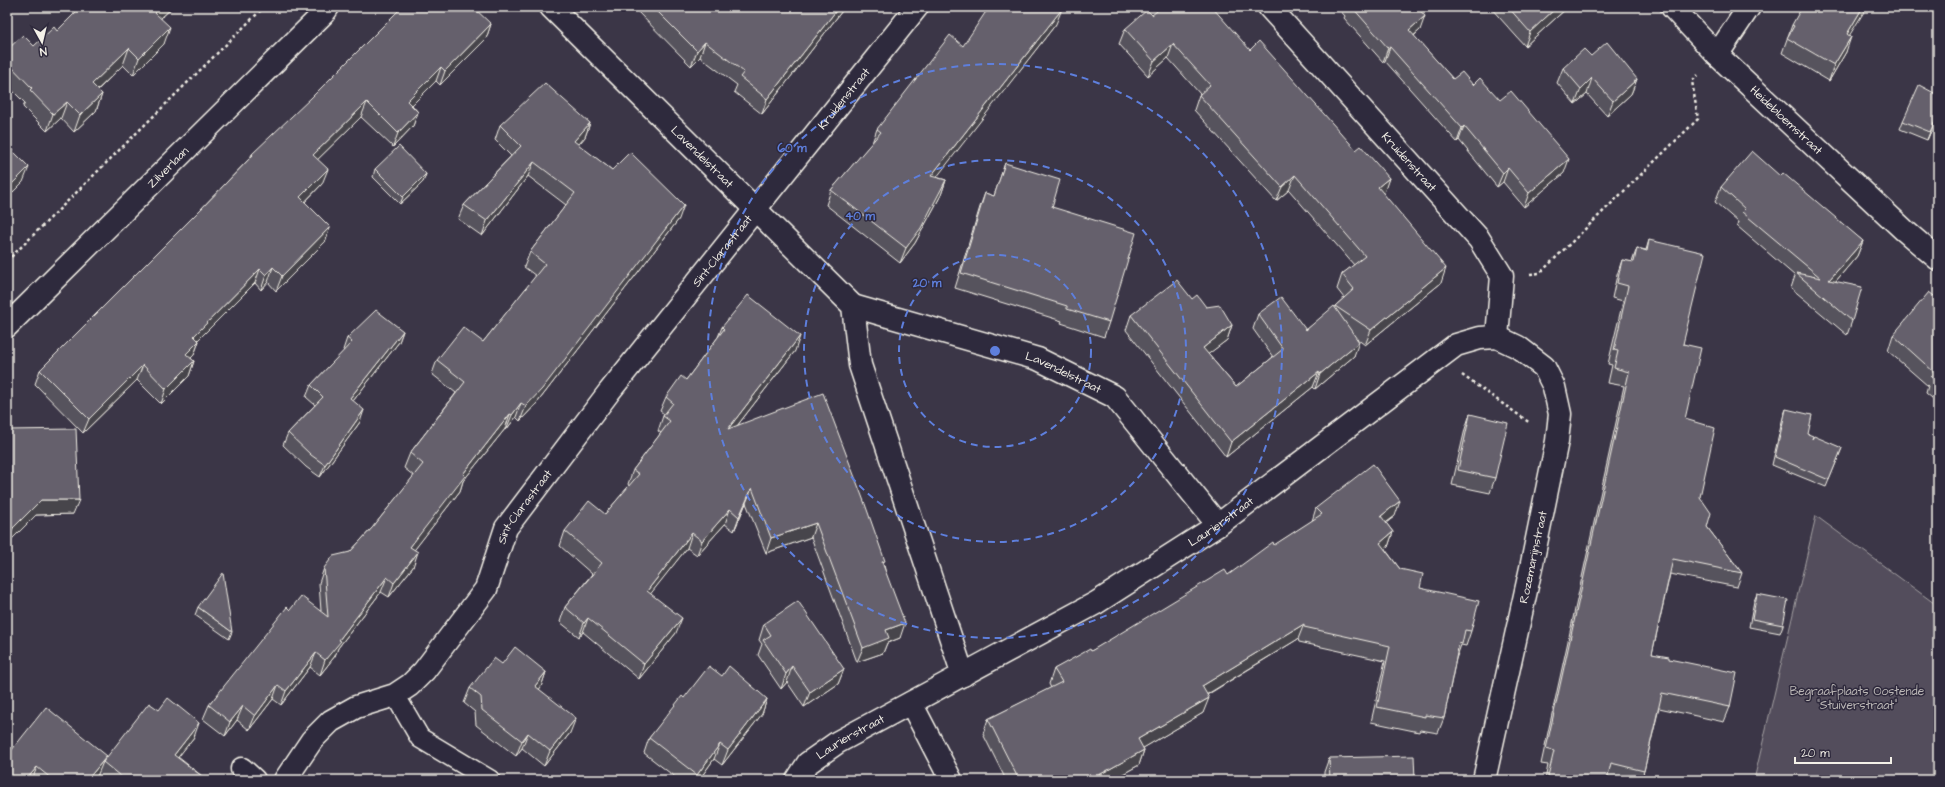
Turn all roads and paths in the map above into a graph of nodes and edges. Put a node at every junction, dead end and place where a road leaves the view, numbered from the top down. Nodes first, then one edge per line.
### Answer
1 (264, 7) edge
2 (328, 7) edge
3 (551, 7) edge
4 (917, 7) edge
5 (1269, 7) edge
6 (1672, 7) edge
7 (1749, 7) edge
8 (1717, 55) junction
9 (756, 210) junction
10 (1938, 259) edge
11 (7, 261) edge
12 (1502, 276) junction
13 (853, 306) junction
14 (7, 326) edge
15 (1497, 337) junction
16 (1438, 359) junction
17 (1557, 441) junction
18 (1218, 524) junction
19 (964, 675) junction
20 (395, 694) junction
21 (911, 703) junction
22 (285, 780) edge
23 (490, 780) edge
24 (796, 780) edge
25 (951, 780) edge
26 (1484, 780) edge

1 - 11 path
2 - 14 street, Zilverlaan
3 - 9 street, Lavendelstraat
4 - 9 street, Kruidenstraat
5 - 12 street, Kruidenstraat
6 - 8 street, Heidebloemstraat
7 - 8 street
8 - 10 street, Heidebloemstraat
8 - 12 path
9 - 13 street, Lavendelstraat
9 - 20 street, Sint-Clarastraat
12 - 15 street
13 - 18 street, Lavendelstraat
13 - 19 street
15 - 16 street, Laurierstraat
15 - 17 street, Rozemarijnstraat
16 - 17 path
16 - 18 street, Laurierstraat
17 - 26 street, Rozemarijnstraat
18 - 19 street, Laurierstraat
19 - 21 street, Laurierstraat
20 - 22 street, Sint-Clarastraat
20 - 23 lane
21 - 24 street, Laurierstraat
21 - 25 street

